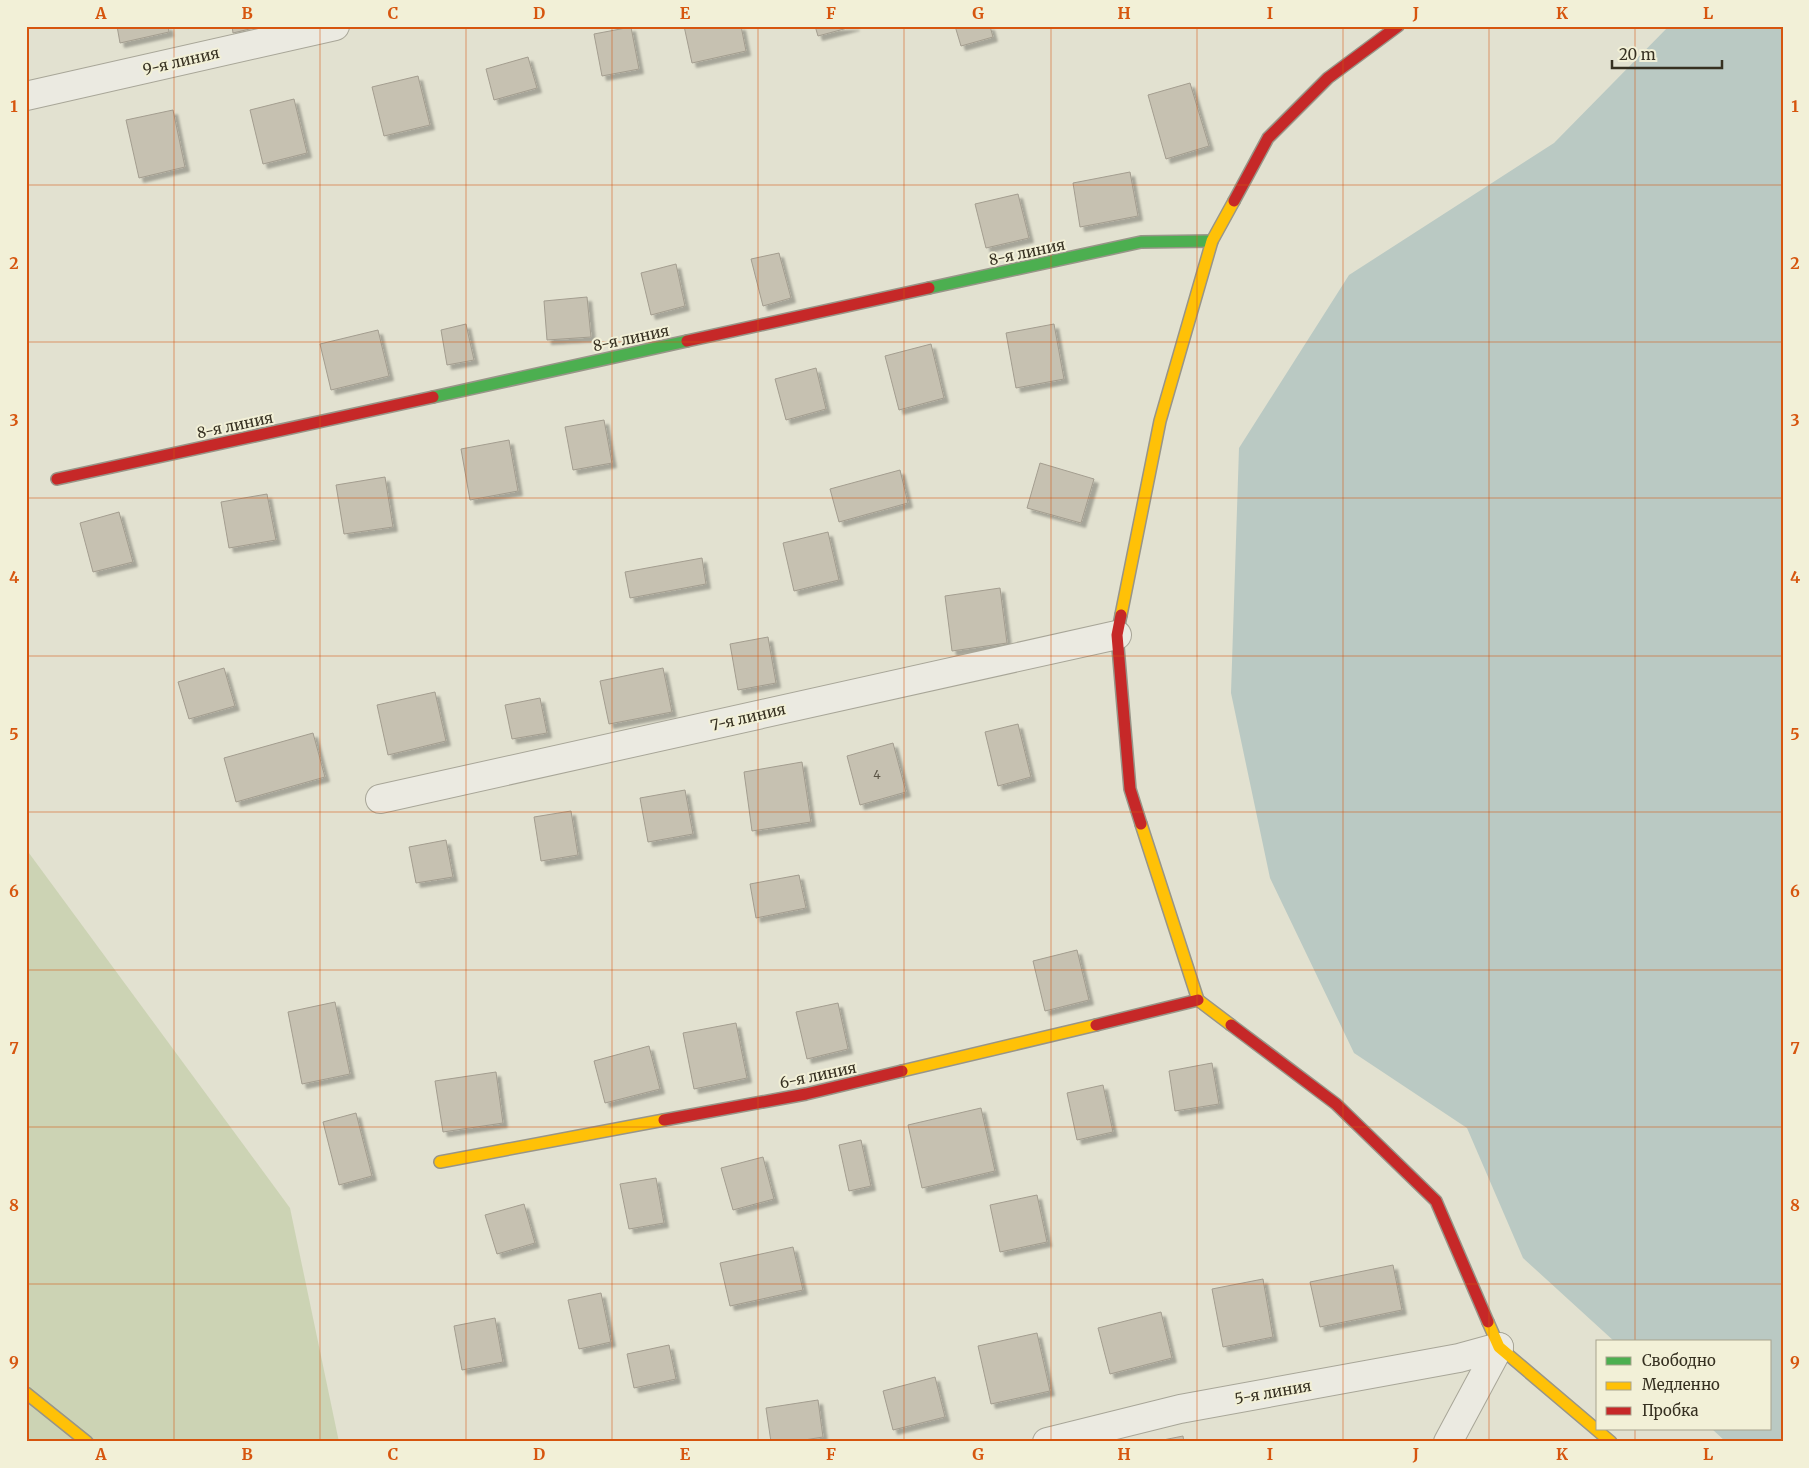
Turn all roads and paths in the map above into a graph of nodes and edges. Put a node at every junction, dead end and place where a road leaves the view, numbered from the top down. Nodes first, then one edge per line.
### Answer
1 (335, 26) edge
2 (1398, 26) edge
3 (26, 96) edge
4 (1212, 241) junction
5 (57, 479) dead end
6 (1117, 635) junction
7 (380, 800) dead end
8 (1198, 1000) junction
9 (440, 1162) dead end
10 (1499, 1347) junction
11 (26, 1393) edge
12 (1596, 1429) edge
13 (1597, 1430) edge
14 (87, 1442) edge
15 (1047, 1442) edge
16 (1448, 1442) edge
17 (1611, 1442) edge

1 - 3 street, 9-я линия
2 - 4 street
4 - 5 street, 8-я линия
4 - 6 street
6 - 7 street, 7-я линия
6 - 8 street
8 - 9 street, 6-я линия
8 - 10 street
10 - 12 street
10 - 15 street, 5-я линия
10 - 16 street
11 - 14 street
13 - 17 street

